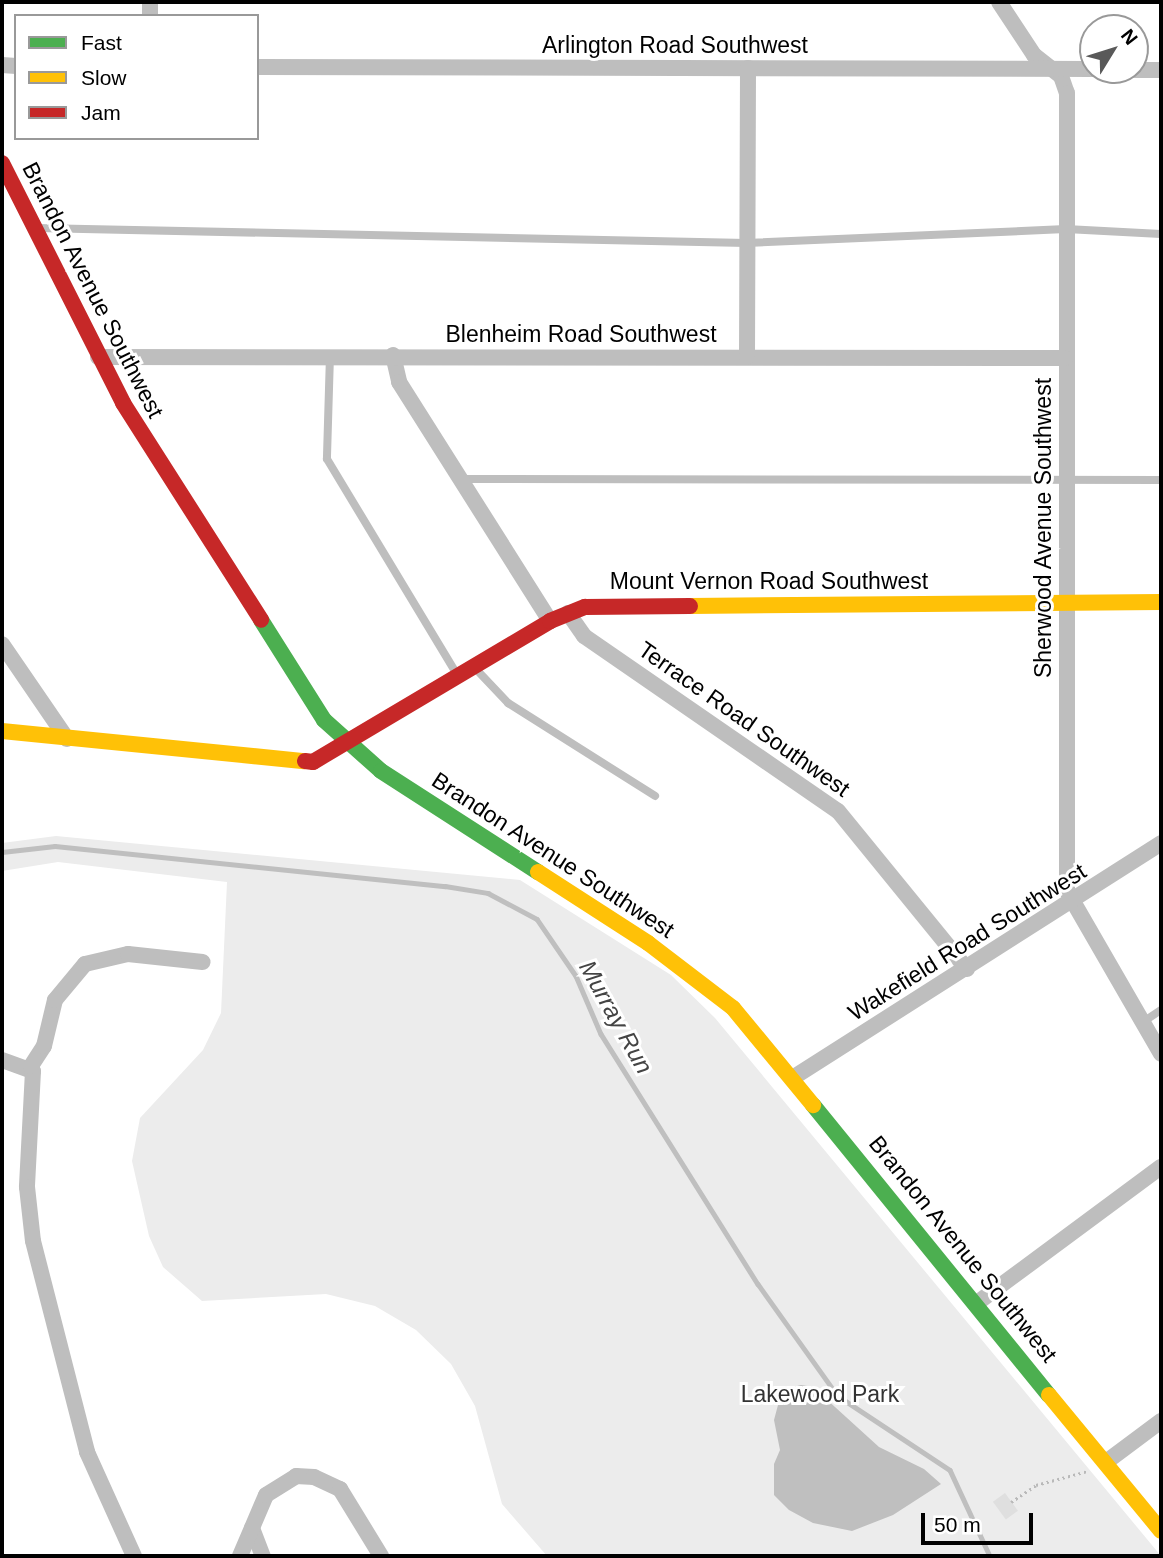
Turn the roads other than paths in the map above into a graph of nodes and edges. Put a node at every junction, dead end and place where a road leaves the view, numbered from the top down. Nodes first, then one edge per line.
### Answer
1 (999, 2) edge
2 (259, 67) edge
3 (748, 68) junction
4 (1054, 69) junction
5 (1079, 69) edge
6 (2, 163) edge
7 (8, 189) edge
8 (34, 228) junction
9 (1066, 229) junction
10 (1161, 234) edge
11 (747, 243) junction
12 (330, 355) junction
13 (393, 355) junction
14 (98, 357) junction
15 (747, 357) junction
16 (1065, 358) junction
17 (461, 479) junction
18 (1065, 479) junction
19 (1161, 480) edge
20 (1161, 602) edge
21 (1066, 603) junction
22 (568, 612) junction
23 (550, 621) junction
24 (2, 644) edge
25 (474, 667) junction
26 (459, 677) junction
27 (2, 731) edge
28 (67, 739) junction
29 (349, 745) junction
30 (655, 796) dead end
31 (1161, 843) edge
32 (1072, 903) junction
33 (204, 962) dead end
34 (967, 969) junction
35 (1161, 1010) edge
36 (1140, 1024) junction
37 (1161, 1054) edge
38 (2, 1060) edge
39 (31, 1066) junction
40 (794, 1077) junction
41 (1161, 1167) edge
42 (976, 1303) junction
43 (1161, 1420) edge
44 (1106, 1462) junction
45 (251, 1528) junction
46 (1161, 1531) edge
47 (134, 1556) edge
48 (240, 1556) edge
49 (262, 1556) edge
50 (381, 1556) edge

1 - 4 street, Sherwood Avenue Southwest
2 - 3 street, Arlington Road Southwest
3 - 4 street, Arlington Road Southwest
3 - 11 street
4 - 5 street, Arlington Road Southwest
4 - 9 street, Sherwood Avenue Southwest
6 - 7 main road, Brandon Avenue Southwest
7 - 8 main road, Brandon Avenue Southwest
8 - 11 lane
8 - 14 main road, Brandon Avenue Southwest
9 - 10 lane
9 - 11 lane
9 - 16 street, Sherwood Avenue Southwest
11 - 15 street
12 - 13 street, Blenheim Road Southwest
12 - 14 street, Blenheim Road Southwest
12 - 26 lane
13 - 15 street, Blenheim Road Southwest
13 - 17 street
14 - 29 main road, Brandon Avenue Southwest
15 - 16 street, Blenheim Road Southwest
16 - 18 street, Sherwood Avenue Southwest
17 - 18 lane
17 - 23 street
18 - 19 lane
18 - 21 street, Sherwood Avenue Southwest
20 - 21 main road, Mount Vernon Road Southwest
21 - 22 main road, Mount Vernon Road Southwest
21 - 32 street, Sherwood Avenue Southwest
22 - 23 main road, Mount Vernon Road Southwest
22 - 34 street, Terrace Road Southwest
23 - 25 main road, Mount Vernon Road Southwest
24 - 28 street
25 - 26 main road, Mount Vernon Road Southwest
25 - 30 lane
26 - 29 main road, Mount Vernon Road Southwest
27 - 28 main road, Mount Vernon Road Southwest
28 - 29 main road, Mount Vernon Road Southwest
29 - 40 main road, Brandon Avenue Southwest
31 - 32 street, Wakefield Road Southwest
32 - 34 street, Wakefield Road Southwest
32 - 36 street, Sherwood Avenue Southwest
33 - 39 street
34 - 40 street, Wakefield Road Southwest
35 - 36 lane
36 - 37 street, Sherwood Avenue Southwest
38 - 39 street
39 - 47 street
40 - 42 main road, Brandon Avenue Southwest
41 - 42 street
42 - 44 main road, Brandon Avenue Southwest
43 - 44 street
44 - 46 main road, Brandon Avenue Southwest
45 - 48 street
45 - 49 street
45 - 50 street

